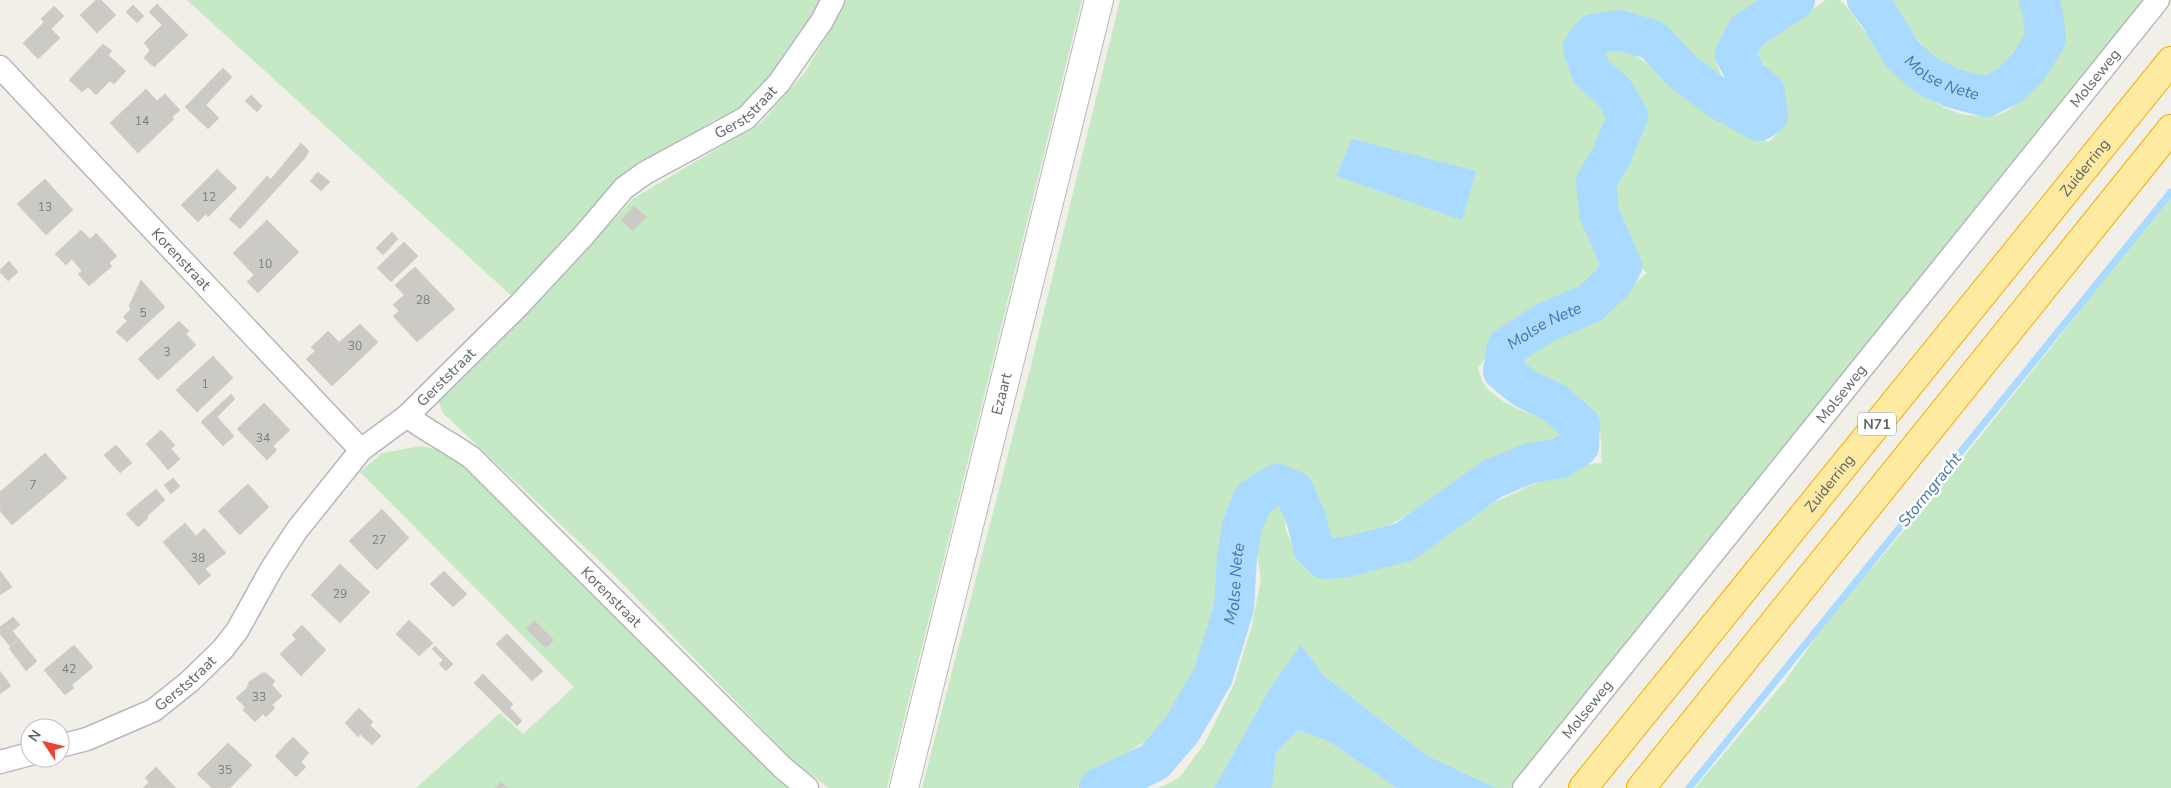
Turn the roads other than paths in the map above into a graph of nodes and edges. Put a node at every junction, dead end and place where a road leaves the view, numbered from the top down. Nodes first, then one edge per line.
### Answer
1 (832, 0) edge
2 (1099, 0) edge
3 (2158, 0) edge
4 (2171, 61) edge
5 (0, 67) edge
6 (2171, 129) edge
7 (407, 416) junction
8 (361, 450) junction
9 (70, 743) edge
10 (20, 757) edge
11 (0, 762) edge
12 (807, 788) edge
13 (904, 788) edge
14 (1524, 788) edge
15 (1583, 788) edge
16 (1641, 788) edge

1 - 7 street, Gerststraat
2 - 13 main road, Ezaart
3 - 14 street, Molseweg
4 - 15 highway, Zuiderring / N71
5 - 8 street, Korenstraat
6 - 16 highway, N71
7 - 8 street, Gerststraat
7 - 12 street, Korenstraat
8 - 9 street, Gerststraat
10 - 11 street

